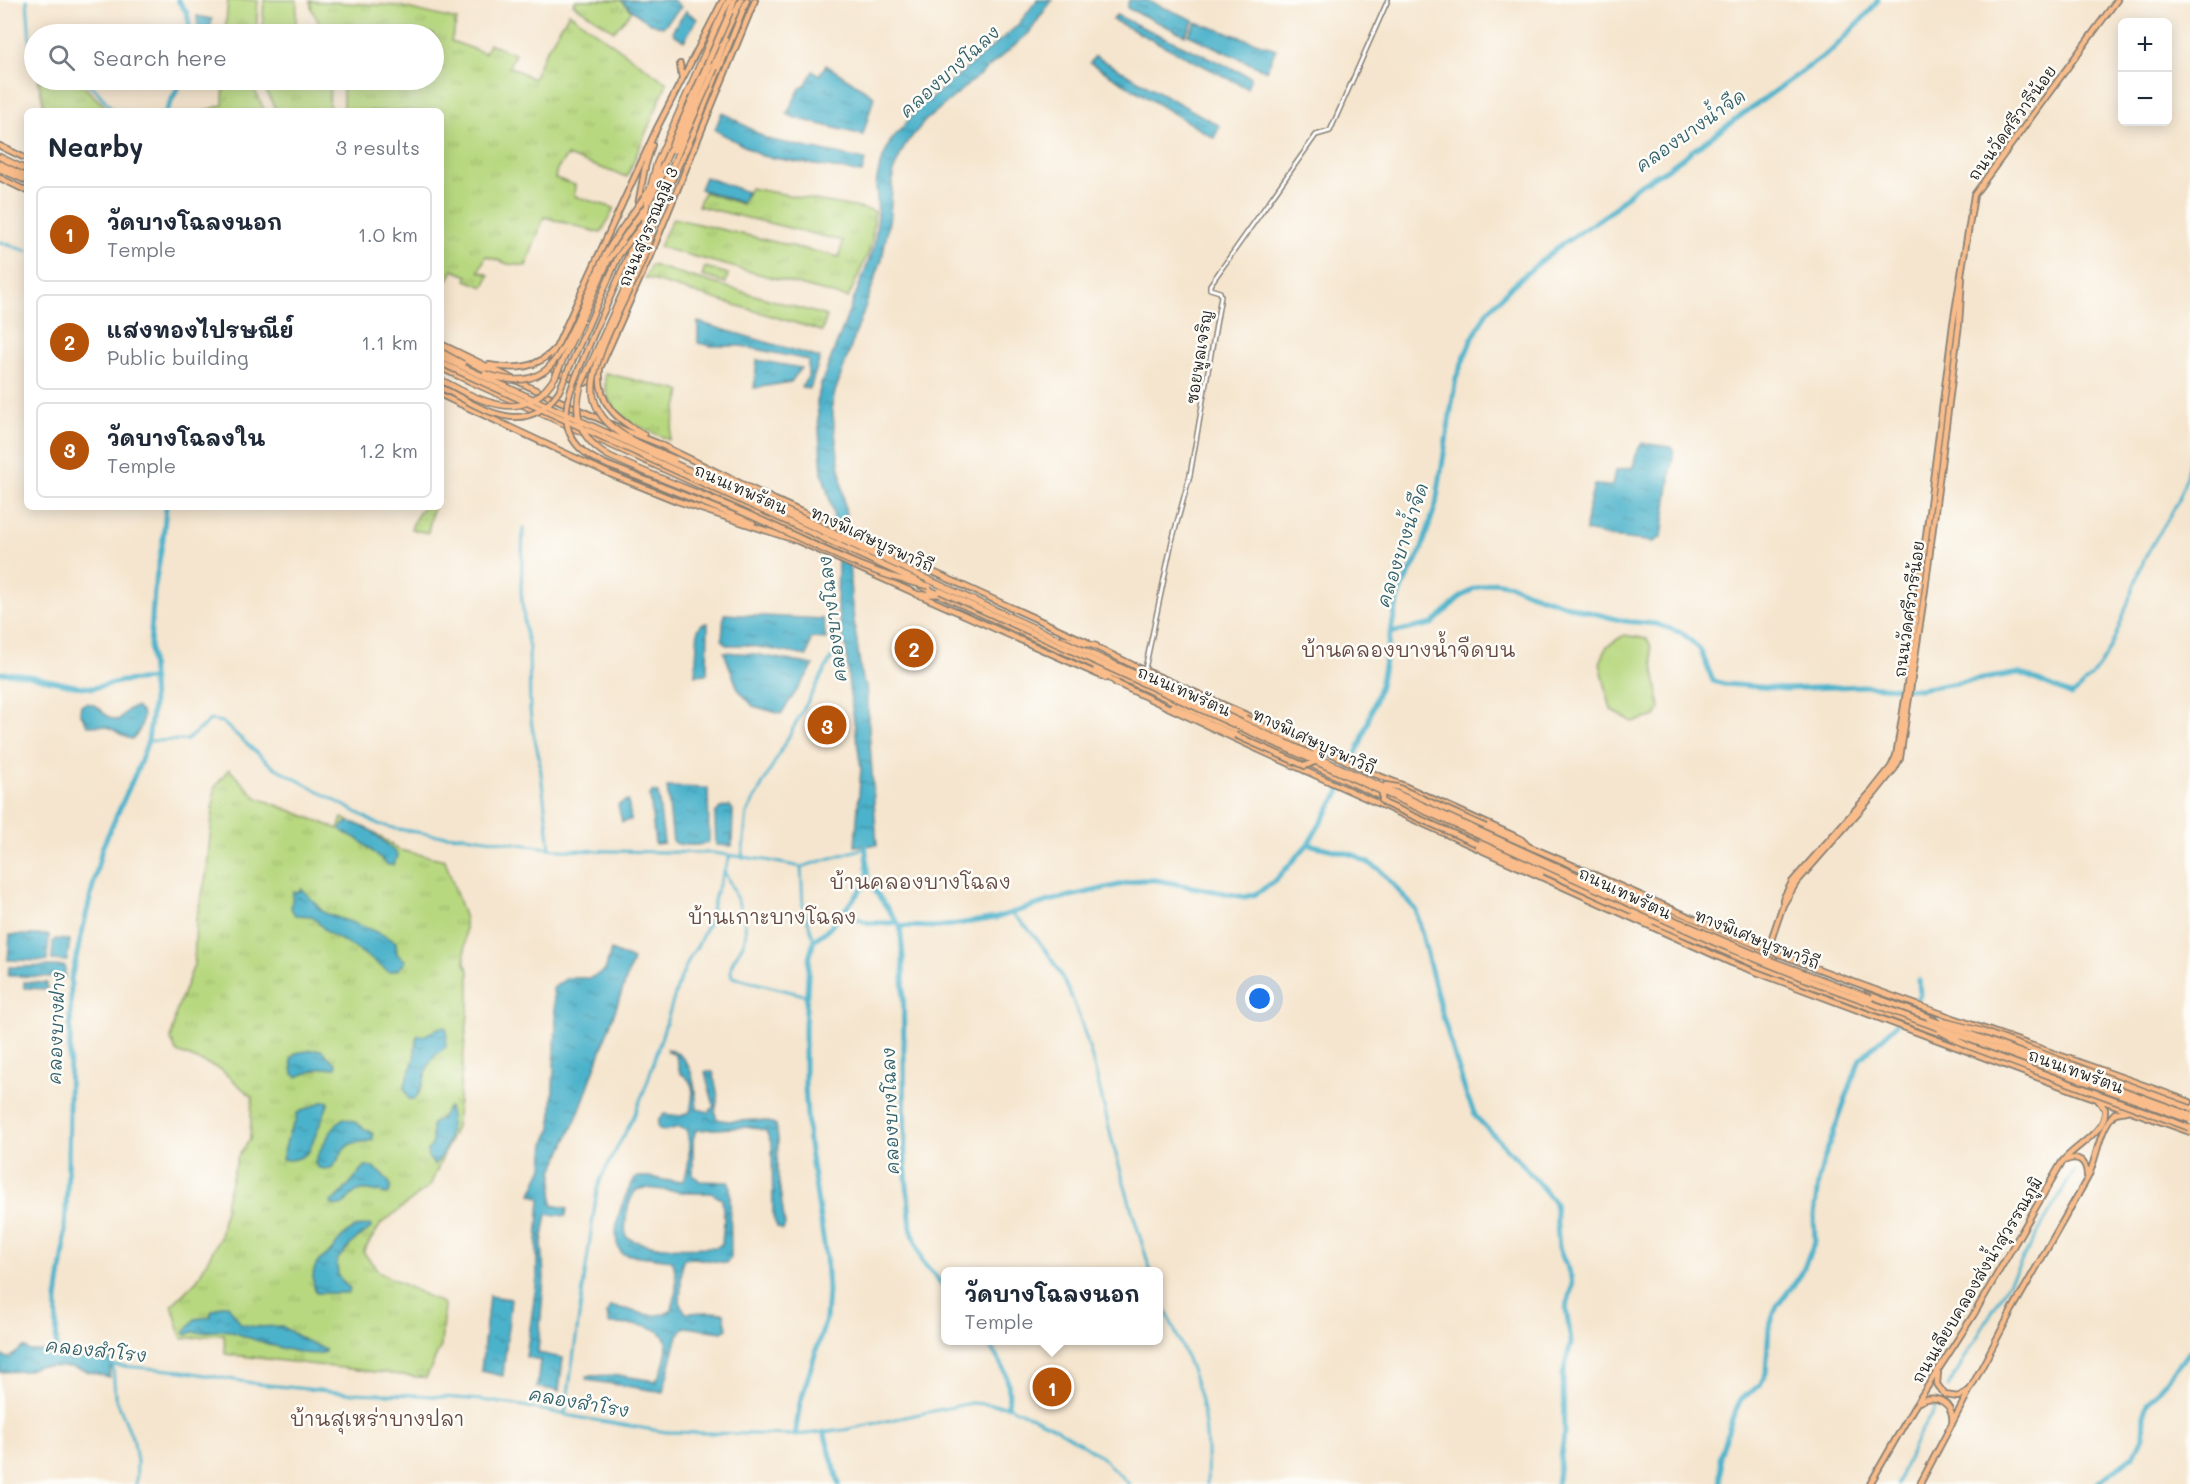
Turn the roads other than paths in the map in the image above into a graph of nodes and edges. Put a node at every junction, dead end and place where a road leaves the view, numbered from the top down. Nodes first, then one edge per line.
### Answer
1 (723, 0) edge
2 (729, 0) edge
3 (734, 0) edge
4 (741, 0) edge
5 (747, 0) edge
6 (755, 0) edge
7 (1388, 0) edge
8 (2117, 0) edge
9 (729, 27) junction
10 (680, 63) dead end
11 (682, 79) junction
12 (657, 128) junction
13 (0, 146) edge
14 (0, 156) edge
15 (24, 158) edge
16 (0, 164) edge
17 (24, 168) edge
18 (0, 169) edge
19 (24, 177) edge
20 (0, 178) edge
21 (24, 178) edge
22 (24, 190) edge
23 (555, 348) junction
24 (444, 349) edge
25 (444, 350) edge
26 (444, 358) edge
27 (444, 358) edge
28 (481, 363) junction
29 (444, 364) edge
30 (600, 368) junction
31 (444, 369) edge
32 (444, 382) edge
33 (444, 389) edge
34 (444, 395) edge
35 (657, 443) junction
36 (769, 531) junction
37 (930, 584) junction
38 (938, 594) junction
39 (918, 595) junction
40 (1060, 638) junction
41 (1096, 646) junction
42 (1080, 658) junction
43 (1137, 667) junction
44 (1145, 669) junction
45 (1118, 683) junction
46 (1137, 692) junction
47 (1340, 762) junction
48 (1366, 774) junction
49 (1528, 846) junction
50 (1576, 892) junction
51 (1634, 900) junction
52 (1666, 907) junction
53 (1633, 917) junction
54 (1666, 927) junction
55 (1768, 949) junction
56 (1928, 1021) junction
57 (1975, 1025) junction
58 (1982, 1036) junction
59 (2133, 1091) junction
60 (2096, 1098) junction
61 (2190, 1102) edge
62 (2128, 1107) junction
63 (2190, 1111) edge
64 (2190, 1120) edge
65 (2190, 1128) edge
66 (2062, 1162) junction
67 (2087, 1179) junction
68 (1948, 1354) junction
69 (1974, 1384) junction
70 (1913, 1409) junction
71 (1950, 1430) junction
72 (1870, 1484) edge
73 (1920, 1484) edge

1 - 11 main road, ถนนสุวรรณภูมิ 3
2 - 37 highway, bridge
3 - 25 highway, bridge
4 - 9 highway
5 - 33 main road, bridge
6 - 30 main road, ถนนสุวรรณภูมิ 3
7 - 44 street, ซอยพูลเจริญ
8 - 55 main road, ถนนวัดศรีวารีน้อย
9 - 32 highway, bridge
9 - 37 highway, bridge
10 - 11 main road
11 - 12 main road, ถนนสุวรรณภูมิ 3
12 - 23 main road, ถนนสุวรรณภูมิ 3
12 - 36 main road, bridge
13 - 15 main road
14 - 17 highway
16 - 19 highway
18 - 21 highway
20 - 22 main road
23 - 28 main road
23 - 30 main road
24 - 28 main road, ถนนเทพรัตน
26 - 37 highway, ทางพิเศษบูรพาวิถี, bridge
27 - 40 highway, ถนนเทพรัตน, bridge
28 - 35 main road, ถนนเทพรัตน
29 - 37 highway, ทางพิเศษบูรพาวิถี, bridge
30 - 35 main road
31 - 38 highway, ถนนเทพรัตน, bridge
34 - 36 main road, ถนนเทพรัตน
35 - 41 main road, ถนนเทพรัตน
36 - 39 main road, ถนนเทพรัตน, bridge
37 - 56 highway, ทางพิเศษบูรพาวิถี, bridge
38 - 39 highway
38 - 42 highway, ถนนเทพรัตน
39 - 45 main road, ถนนเทพรัตน
40 - 41 highway
40 - 47 highway, ถนนเทพรัตน
41 - 43 main road, ถนนเทพรัตน
42 - 45 highway
42 - 54 highway, ถนนเทพรัตน, bridge
43 - 44 main road, ถนนเทพรัตน
43 - 46 main road, bridge
44 - 47 main road, ถนนเทพรัตน
45 - 46 main road, ถนนเทพรัตน
46 - 50 main road, ถนนเทพรัตน
47 - 48 highway, ถนนเทพรัตน, bridge
48 - 49 main road, ถนนเทพรัตน
48 - 51 highway, ถนนเทพรัตน
49 - 50 main road, bridge
49 - 52 main road, ถนนเทพรัตน
50 - 53 main road, ถนนเทพรัตน
51 - 52 highway
51 - 58 highway, ถนนเทพรัตน
52 - 55 main road, ถนนเทพรัตน
53 - 54 highway
53 - 60 main road, ถนนเทพรัตน
54 - 62 highway, ถนนเทพรัตน
55 - 57 main road, ถนนเทพรัตน
56 - 63 highway, bridge
56 - 64 highway, ทางพิเศษบูรพาวิถี, bridge
56 - 65 highway, bridge
57 - 58 main road
57 - 61 main road, ถนนเทพรัตน
58 - 59 highway, ถนนเทพรัตน
59 - 62 highway
59 - 63 highway, ถนนเทพรัตน
60 - 62 main road, ถนนเทพรัตน
60 - 66 main road, ถนนเลียบคลองส่งน้ำสุวรรณภูมิ
62 - 65 highway, ถนนเทพรัตน
62 - 67 main road
66 - 67 main road
66 - 68 main road, ถนนเลียบคลองส่งน้ำสุวรรณภูมิ
67 - 69 main road
68 - 69 main road
68 - 70 main road, ถนนเลียบคลองส่งน้ำสุวรรณภูมิ
69 - 71 main road
70 - 71 main road
70 - 72 main road, ถนนเลียบคลองส่งน้ำสุวรรณภูมิ
71 - 73 main road

